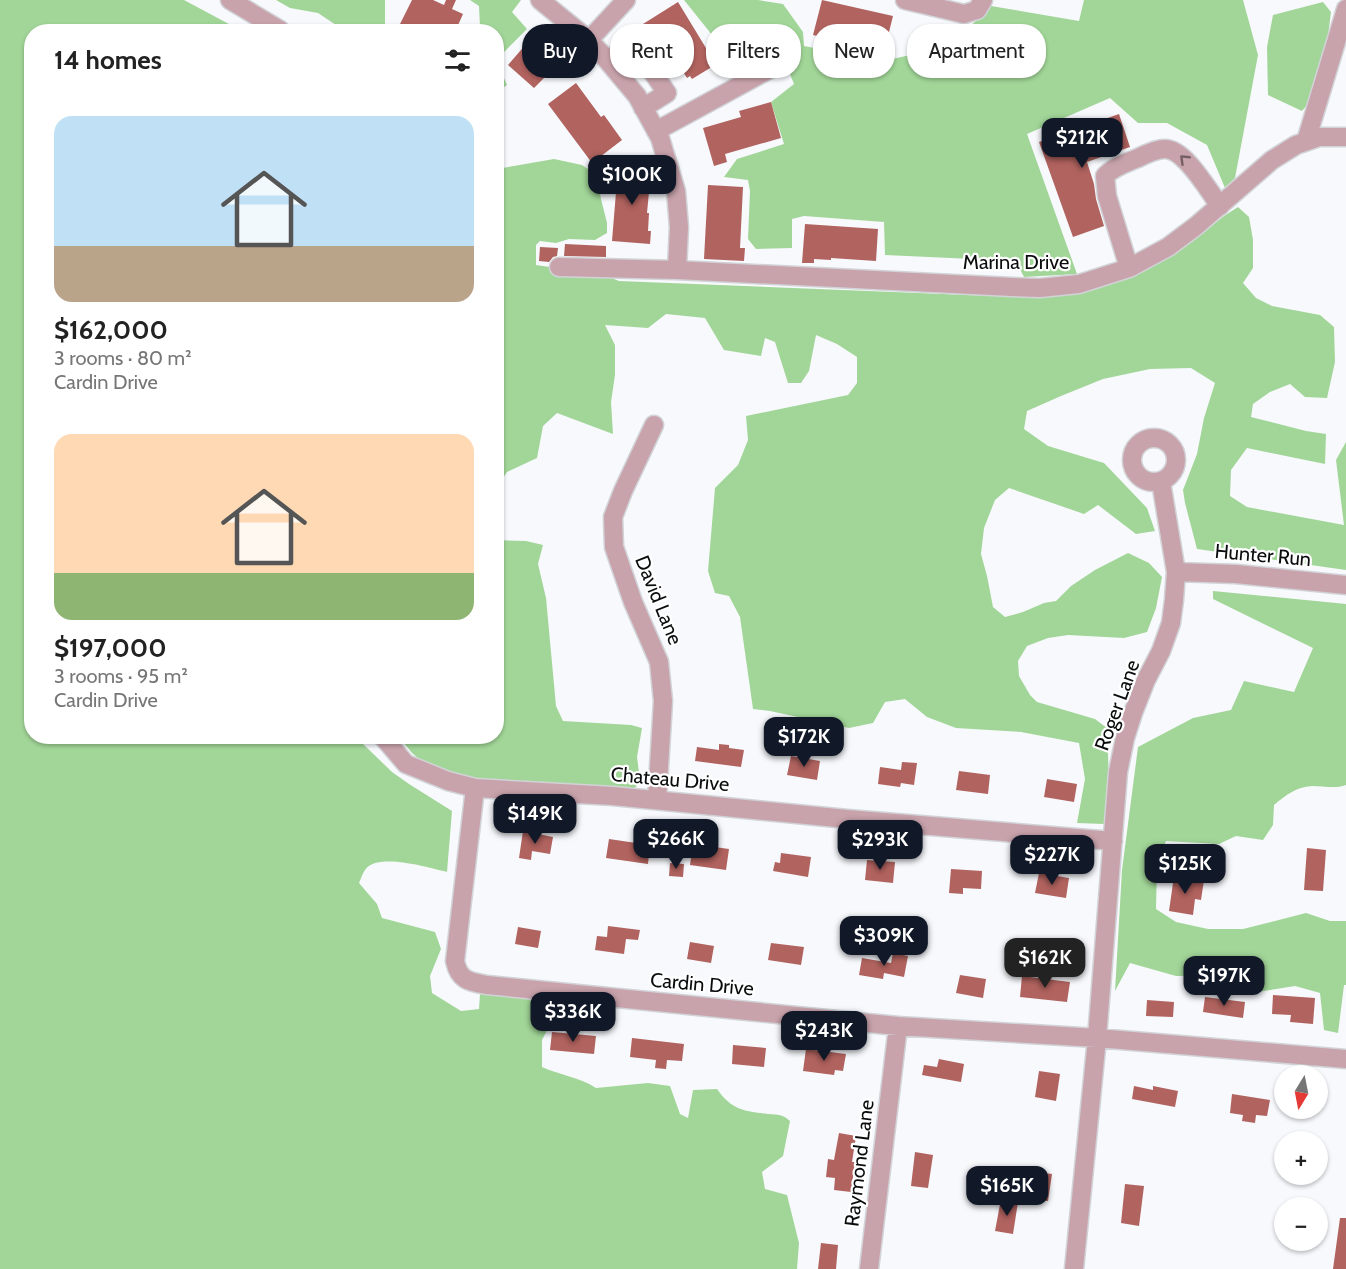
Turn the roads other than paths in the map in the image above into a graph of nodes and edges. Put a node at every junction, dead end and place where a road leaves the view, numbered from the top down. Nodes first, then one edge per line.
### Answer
1 (230, 0) edge
2 (540, 0) edge
3 (626, 0) edge
4 (905, 0) edge
5 (983, 0) edge
6 (1346, 9) edge
7 (270, 24) edge
8 (569, 24) edge
9 (598, 30) edge
10 (598, 50) edge
11 (607, 60) junction
12 (753, 78) edge
13 (643, 108) junction
14 (656, 131) junction
15 (1346, 137) edge
16 (1306, 141) junction
17 (1220, 206) junction
18 (559, 267) dead end
19 (1129, 268) junction
20 (677, 270) junction
21 (654, 425) dead end
22 (1161, 482) dead end
23 (1176, 572) junction
24 (1346, 585) edge
25 (389, 744) edge
26 (475, 788) junction
27 (657, 800) junction
28 (1113, 841) junction
29 (898, 1026) junction
30 (1097, 1038) junction
31 (1346, 1059) edge
32 (869, 1269) edge
33 (1074, 1269) edge

1 - 7 street
2 - 8 street
3 - 9 street
4 - 5 street
6 - 16 street
10 - 11 street
11 - 13 street
11 - 13 street
12 - 14 street
13 - 14 street
14 - 20 street
15 - 16 street, Marina Drive
16 - 17 street, Marina Drive
17 - 19 street, Marina Drive
17 -> 19 street
18 - 20 street, Marina Drive
19 - 20 street, Marina Drive
21 - 27 street, David Lane
22 - 23 street, Roger Lane
23 - 24 street, Hunter Run
23 - 28 street, Roger Lane
25 - 26 street, Chateau Drive
26 - 27 street, Chateau Drive
26 - 29 street, Cardin Drive
27 - 28 street, Chateau Drive
28 - 30 street, Roger Lane
29 - 30 street, Cardin Drive
29 - 32 street, Raymond Lane
30 - 31 street, Cardin Drive
30 - 33 street, Roger Lane

